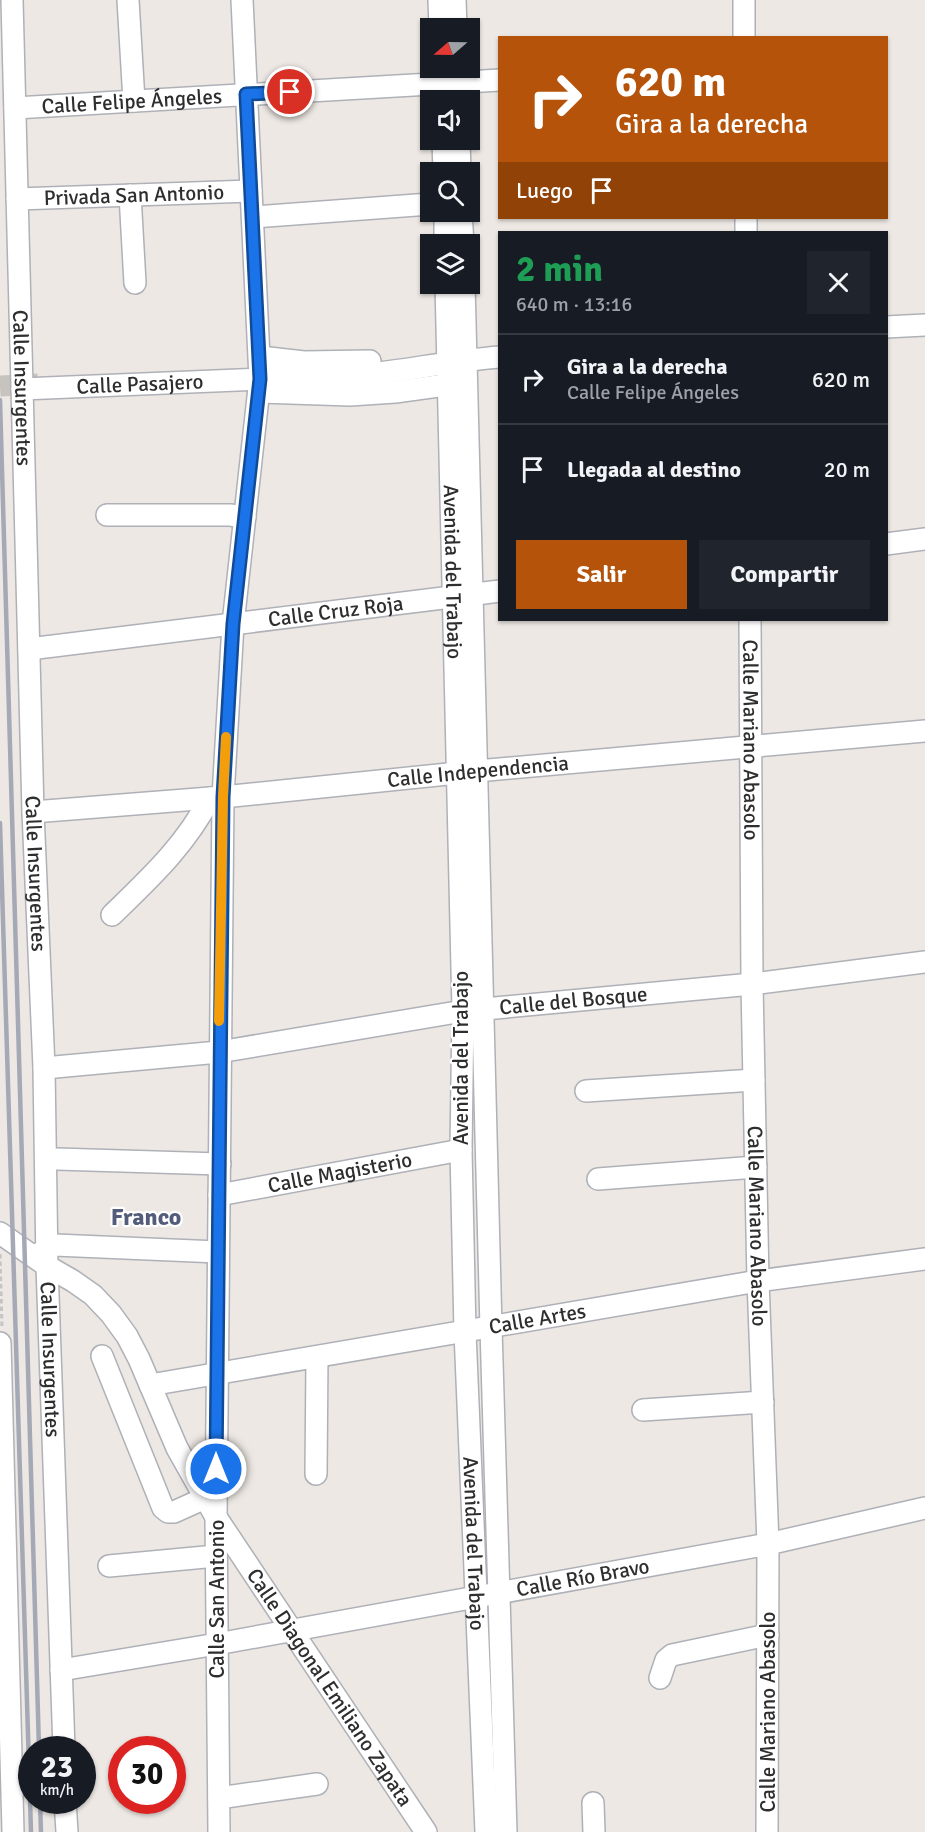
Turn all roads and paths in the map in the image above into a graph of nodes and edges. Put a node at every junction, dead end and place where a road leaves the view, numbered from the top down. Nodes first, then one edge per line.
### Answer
1 (12, 0) edge
2 (128, 0) edge
3 (242, 0) edge
4 (439, 0) edge
5 (455, 0) edge
6 (744, 0) edge
7 (440, 18) edge
8 (456, 18) edge
9 (744, 36) edge
10 (498, 80) edge
11 (449, 84) edge
12 (246, 94) junction
13 (134, 101) junction
14 (15, 108) junction
15 (251, 191) junction
16 (130, 195) junction
17 (17, 199) junction
18 (420, 205) edge
19 (253, 217) junction
20 (135, 283) dead end
21 (447, 294) edge
22 (463, 294) edge
23 (925, 325) edge
24 (888, 327) edge
25 (260, 357) junction
26 (498, 357) edge
27 (457, 365) junction
28 (264, 383) junction
29 (22, 389) junction
30 (107, 515) dead end
31 (245, 517) junction
32 (925, 539) edge
33 (888, 544) edge
34 (498, 591) edge
35 (463, 596) junction
36 (750, 621) edge
37 (233, 624) junction
38 (28, 650) junction
39 (925, 731) edge
40 (751, 747) junction
41 (467, 772) junction
42 (216, 798) junction
43 (33, 812) junction
44 (112, 915) dead end
45 (925, 962) edge
46 (752, 984) junction
47 (473, 1010) junction
48 (219, 1052) junction
49 (44, 1068) junction
50 (754, 1080) junction
51 (586, 1091) dead end
52 (461, 1150) junction
53 (57, 1159) dead end
54 (220, 1164) junction
55 (756, 1167) junction
56 (598, 1179) dead end
57 (219, 1195) junction
58 (0, 1233) edge
59 (218, 1252) junction
60 (45, 1254) junction
61 (925, 1259) edge
62 (758, 1281) junction
63 (491, 1328) junction
64 (465, 1332) junction
65 (0, 1343) edge
66 (102, 1356) dead end
67 (317, 1357) junction
68 (217, 1374) junction
69 (150, 1385) junction
70 (763, 1402) junction
71 (642, 1410) dead end
72 (316, 1474) dead end
73 (205, 1498) junction
74 (925, 1508) edge
75 (216, 1517) junction
76 (768, 1544) junction
77 (216, 1556) junction
78 (109, 1566) dead end
79 (498, 1592) junction
80 (475, 1596) junction
81 (292, 1630) junction
82 (768, 1635) junction
83 (217, 1644) junction
84 (61, 1670) junction
85 (660, 1678) dead end
86 (4, 1687) edge
87 (64, 1736) edge
88 (317, 1784) dead end
89 (219, 1798) junction
90 (593, 1803) dead end
91 (66, 1814) edge
92 (13, 1832) edge
93 (67, 1832) edge
94 (219, 1832) edge
95 (426, 1832) edge
96 (486, 1832) edge
97 (506, 1832) edge
98 (594, 1832) edge
99 (767, 1832) edge

1 - 14 street, Calle Insurgentes
2 - 13 street
3 - 12 street, Calle San Antonio
4 - 7 street
5 - 8 street
6 - 9 street
10 - 11 street, Calle Felipe Ángeles
11 - 12 street, Calle Felipe Ángeles
12 - 13 street, Calle Felipe Ángeles
12 - 15 street, Calle San Antonio
13 - 14 street, Calle Felipe Ángeles
14 - 17 street, Calle Insurgentes
15 - 16 street, Privada San Antonio
15 - 19 street, Calle San Antonio
16 - 17 street, Privada San Antonio
16 - 20 street
17 - 29 street, Calle Insurgentes
18 - 19 street
19 - 25 street, Calle San Antonio
21 - 27 street, Avenida del Trabajo
22 - 27 street, Avenida del Trabajo
23 - 24 street
25 - 27 street
25 - 28 street, Calle San Antonio
26 - 27 street, Calle Pasajero
27 - 28 street, Calle Pasajero
27 - 35 street, Avenida del Trabajo
28 - 29 street, Calle Pasajero
28 - 31 street, Calle San Antonio
29 - 38 street, Calle Insurgentes
30 - 31 street
31 - 37 street, Calle San Antonio
32 - 33 street
34 - 35 street, Calle Cruz Roja
35 - 37 street, Calle Cruz Roja
35 - 41 street, Avenida del Trabajo
36 - 40 street, Calle Mariano Abasolo
37 - 38 street, Calle Cruz Roja
37 - 42 street, Calle San Antonio
38 - 43 street, Calle Insurgentes
39 - 40 street, Calle Independencia
40 - 41 street, Calle Independencia
40 - 46 street, Calle Mariano Abasolo
41 - 42 street, Calle Independencia
41 - 47 street, Avenida del Trabajo
42 - 43 street, Calle Independencia
42 - 44 street
42 - 48 street, Calle San Antonio
43 - 49 street, Calle Insurgentes
45 - 46 street, Calle del Bosque
46 - 47 street, Calle del Bosque
46 - 50 street, Calle Mariano Abasolo
47 - 48 street, Calle del Bosque
47 - 52 street, Avenida del Trabajo
47 - 63 street, Avenida del Trabajo
48 - 49 street, Calle del Bosque
48 - 54 street, Calle San Antonio
49 - 60 street, Calle Insurgentes
50 - 51 street
50 - 55 street, Calle Mariano Abasolo
52 - 57 street, Calle Magisterio
52 - 64 street, Avenida del Trabajo
53 - 54 street
54 - 57 street, Calle San Antonio
55 - 56 street
55 - 62 street, Calle Mariano Abasolo
57 - 59 street, Calle San Antonio
58 - 60 street, Calle Diagonal Emiliano Zapata
59 - 60 street
59 - 68 street, Calle San Antonio
60 - 69 street, Calle Diagonal Emiliano Zapata
60 - 84 street, Calle Insurgentes
61 - 62 street, Calle Artes
62 - 63 street, Calle Artes
62 - 70 street, Calle Mariano Abasolo
63 - 64 street, Calle Artes
63 - 79 street, Avenida del Trabajo
64 - 67 street, Calle Artes
64 - 80 street, Avenida del Trabajo
65 - 86 street
66 - 73 street
67 - 68 street, Calle Artes
67 - 72 street
68 - 69 street, Calle Artes
68 - 75 street, Calle San Antonio
69 - 73 street, Calle Diagonal Emiliano Zapata
70 - 71 street
70 - 76 street, Calle Mariano Abasolo
73 - 75 street, Calle Diagonal Emiliano Zapata
74 - 76 street, Calle Río Bravo
75 - 77 street, Calle San Antonio
75 - 81 street, Calle Diagonal Emiliano Zapata
76 - 79 street, Calle Río Bravo
76 - 82 street, Calle Mariano Abasolo
77 - 78 street
77 - 83 street, Calle San Antonio
79 - 80 street, Calle Río Bravo
79 - 97 street, Avenida del Trabajo
80 - 81 street, Calle Río Bravo
80 - 96 street, Avenida del Trabajo
81 - 83 street, Calle Río Bravo
81 - 95 street, Calle Diagonal Emiliano Zapata
82 - 85 street
82 - 99 street, Calle Mariano Abasolo
83 - 84 street, Calle Río Bravo
83 - 89 street, Calle San Antonio
84 - 87 street, Calle Insurgentes
86 - 92 street
88 - 89 street
89 - 94 street, Calle San Antonio
90 - 98 street
91 - 93 street

